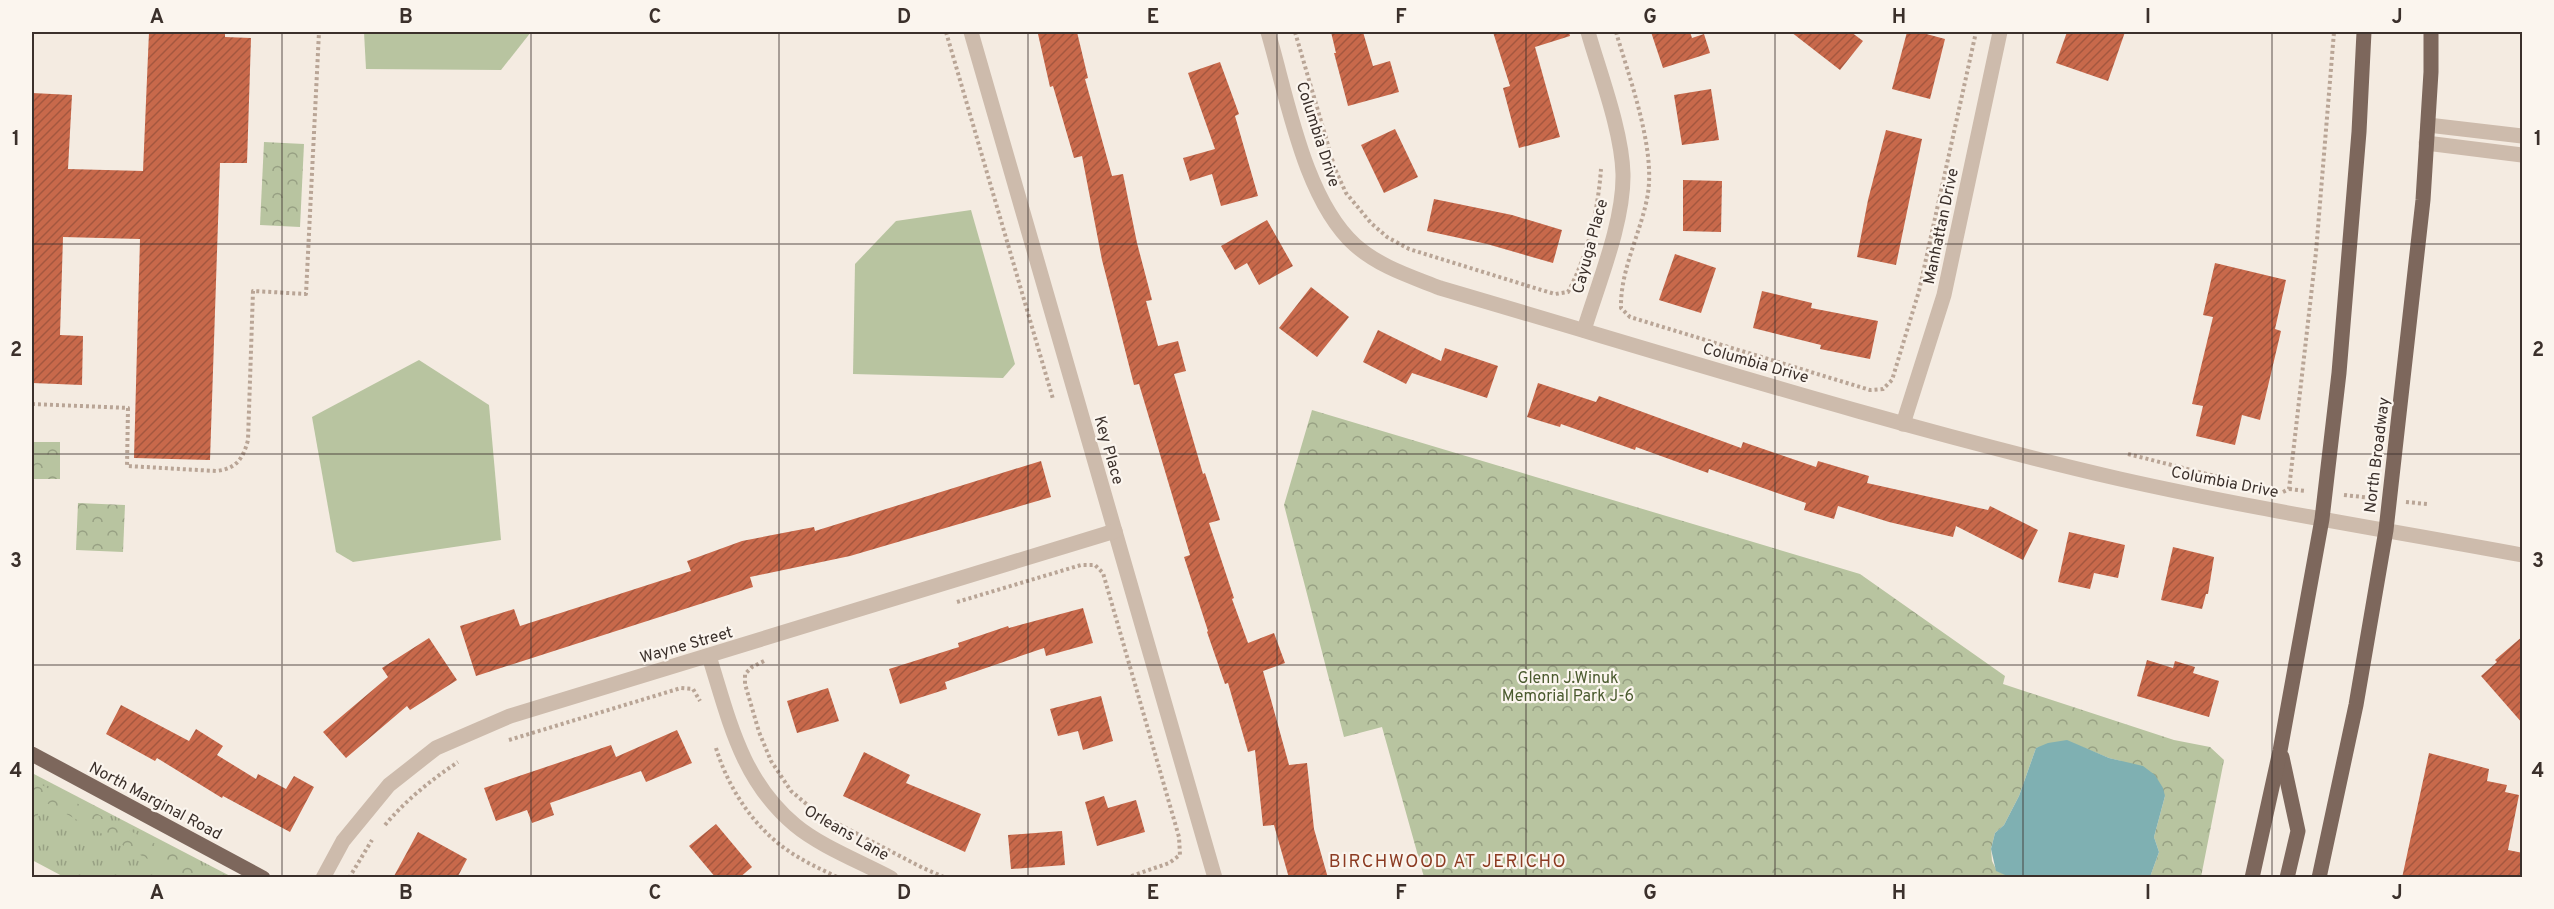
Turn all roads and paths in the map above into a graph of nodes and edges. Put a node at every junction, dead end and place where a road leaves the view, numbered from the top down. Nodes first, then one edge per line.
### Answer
1 (319, 32) edge
2 (946, 32) edge
3 (971, 32) edge
4 (1268, 32) edge
5 (1295, 32) edge
6 (1588, 32) edge
7 (1616, 32) edge
8 (1976, 32) edge
9 (2001, 32) edge
10 (2334, 32) edge
11 (2364, 32) edge
12 (2431, 32) edge
13 (2428, 125) junction
14 (2523, 136) edge
15 (2426, 143) junction
16 (2523, 155) edge
17 (1601, 161) dead end
18 (1584, 330) junction
19 (1053, 399) dead end
20 (32, 404) edge
21 (1903, 424) junction
22 (2128, 454) dead end
23 (2226, 479) dead end
24 (2289, 489) junction
25 (2281, 493) dead end
26 (2325, 493) junction
27 (2390, 500) junction
28 (2427, 504) dead end
29 (2322, 519) junction
30 (2386, 530) junction
31 (1115, 531) junction
32 (2523, 555) edge
33 (955, 603) dead end
34 (710, 656) junction
35 (773, 658) dead end
36 (703, 707) dead end
37 (502, 742) dead end
38 (715, 745) dead end
39 (2280, 751) junction
40 (32, 754) edge
41 (464, 758) dead end
42 (1211, 876) edge
43 (263, 878) edge
44 (323, 878) edge
45 (349, 878) edge
46 (839, 878) edge
47 (891, 878) edge
48 (946, 878) edge
49 (1126, 878) edge
50 (2252, 878) edge
51 (2287, 878) edge
52 (2319, 878) edge

1 - 20 path
2 - 19 path
3 - 31 street, Key Place
4 - 18 street, Columbia Drive
5 - 17 path
6 - 18 street, Cayuga Place
7 - 8 path
9 - 21 street, Manhattan Drive
10 - 24 path
11 - 26 main road
12 - 13 main road, North Broadway
13 - 14 street
13 - 15 main road, North Broadway
15 - 16 street
15 - 27 main road, North Broadway
18 - 21 street, Columbia Drive
21 - 29 street, Columbia Drive
22 - 23 path
24 - 25 path
24 - 26 path
26 - 27 path
26 - 29 main road
27 - 28 path
27 - 30 main road, North Broadway
29 - 30 street, Columbia Drive
29 - 39 main road
30 - 32 street, Columbia Drive
30 - 52 main road, North Broadway
31 - 34 street, Wayne Street
31 - 42 street, Key Place
33 - 49 path
34 - 44 street, Wayne Street
34 - 47 street, Orleans Lane
35 - 48 path
36 - 37 path
38 - 46 path
39 - 50 main road
39 - 51 main road
40 - 43 main road, North Marginal Road
41 - 45 path

